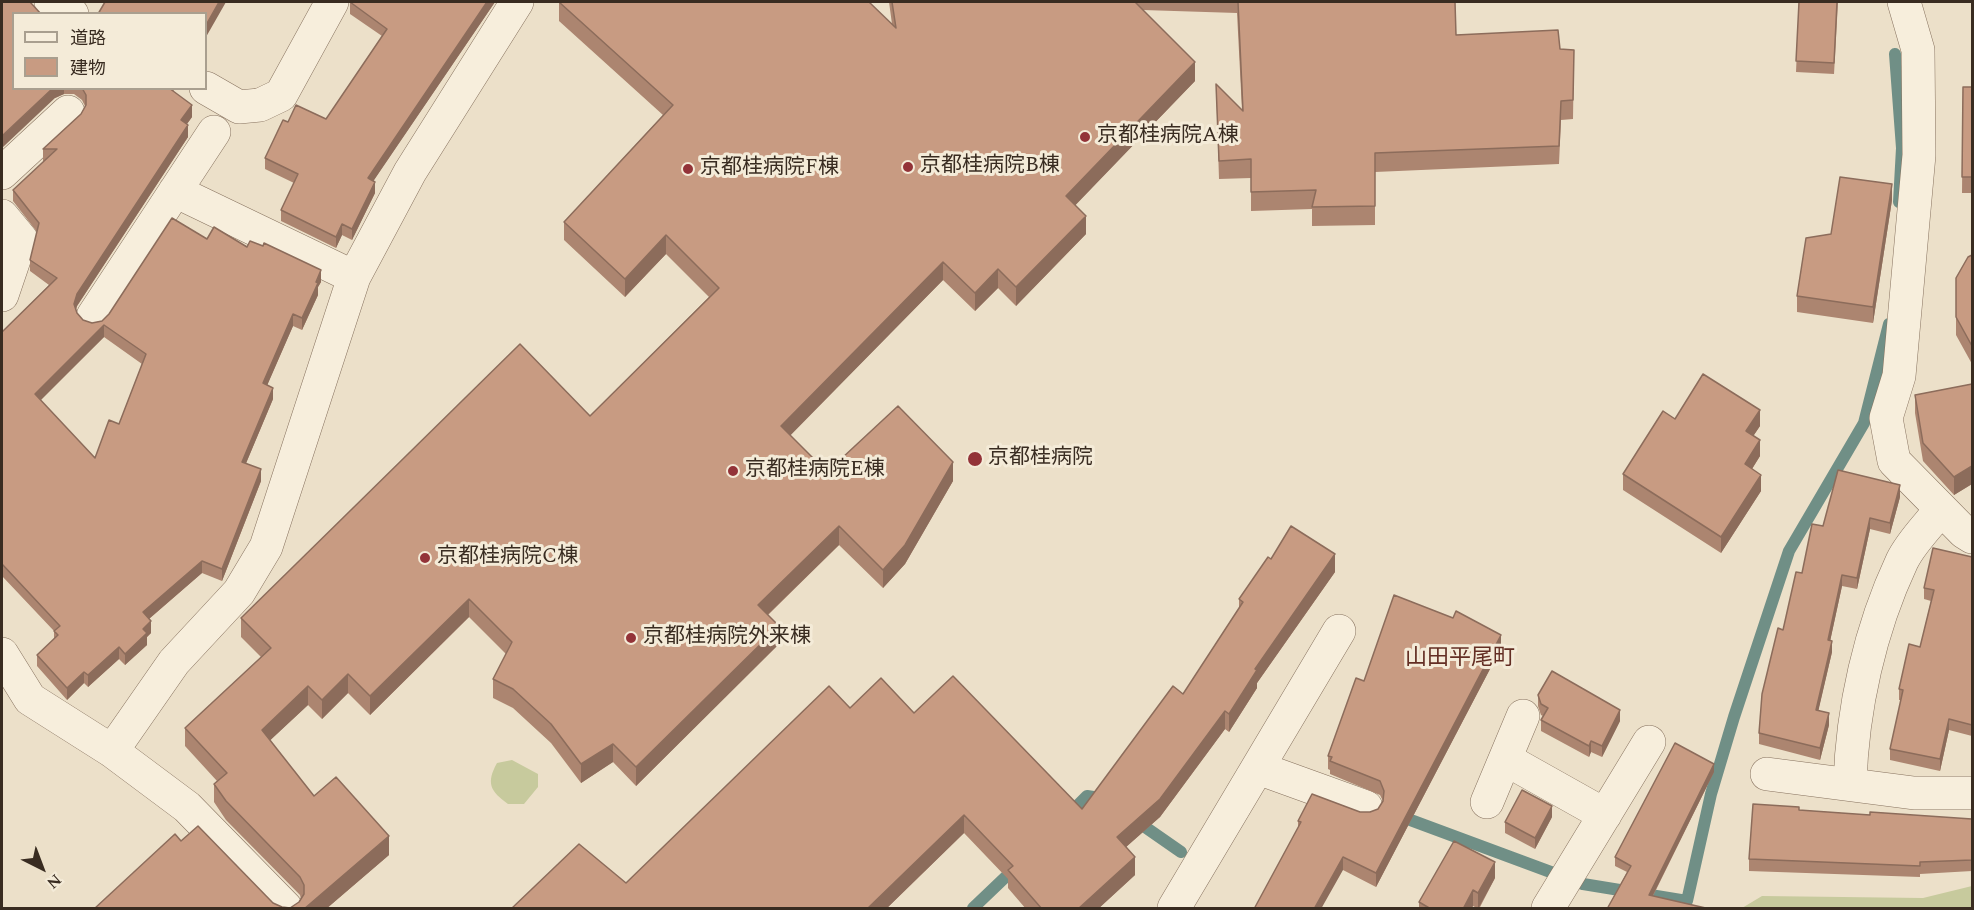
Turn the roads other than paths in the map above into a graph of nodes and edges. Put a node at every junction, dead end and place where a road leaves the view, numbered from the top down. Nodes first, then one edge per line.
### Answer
1 (51, 2) edge
2 (332, 2) edge
3 (517, 2) edge
4 (1904, 2) edge
5 (68, 12) edge
6 (207, 89) edge
7 (68, 112) dead end
8 (214, 132) dead end
9 (2, 173) edge
10 (175, 191) junction
11 (2, 216) edge
12 (354, 277) junction
13 (2, 295) edge
14 (93, 315) dead end
15 (1941, 509) junction
16 (1972, 537) edge
17 (1339, 631) dead end
18 (2, 654) edge
19 (1523, 716) dead end
20 (1649, 742) dead end
21 (112, 751) junction
22 (1507, 760) junction
23 (1258, 768) junction
24 (1767, 774) dead end
25 (1850, 784) junction
26 (1972, 793) edge
27 (1487, 802) dead end
28 (1366, 807) dead end
29 (1605, 815) junction
30 (286, 909) edge
31 (1174, 909) edge
32 (1548, 909) edge

1 - 5 street
2 - 6 street
3 - 12 street
4 - 15 street
7 - 9 street
8 - 10 street
10 - 12 street
10 - 14 street
11 - 13 street
12 - 21 street
15 - 16 street
15 - 25 street
17 - 23 street
18 - 21 street
19 - 22 street
20 - 29 street
21 - 30 street
22 - 27 street
22 - 29 street
23 - 28 street
23 - 31 street
24 - 25 street
25 - 26 street
29 - 32 street

